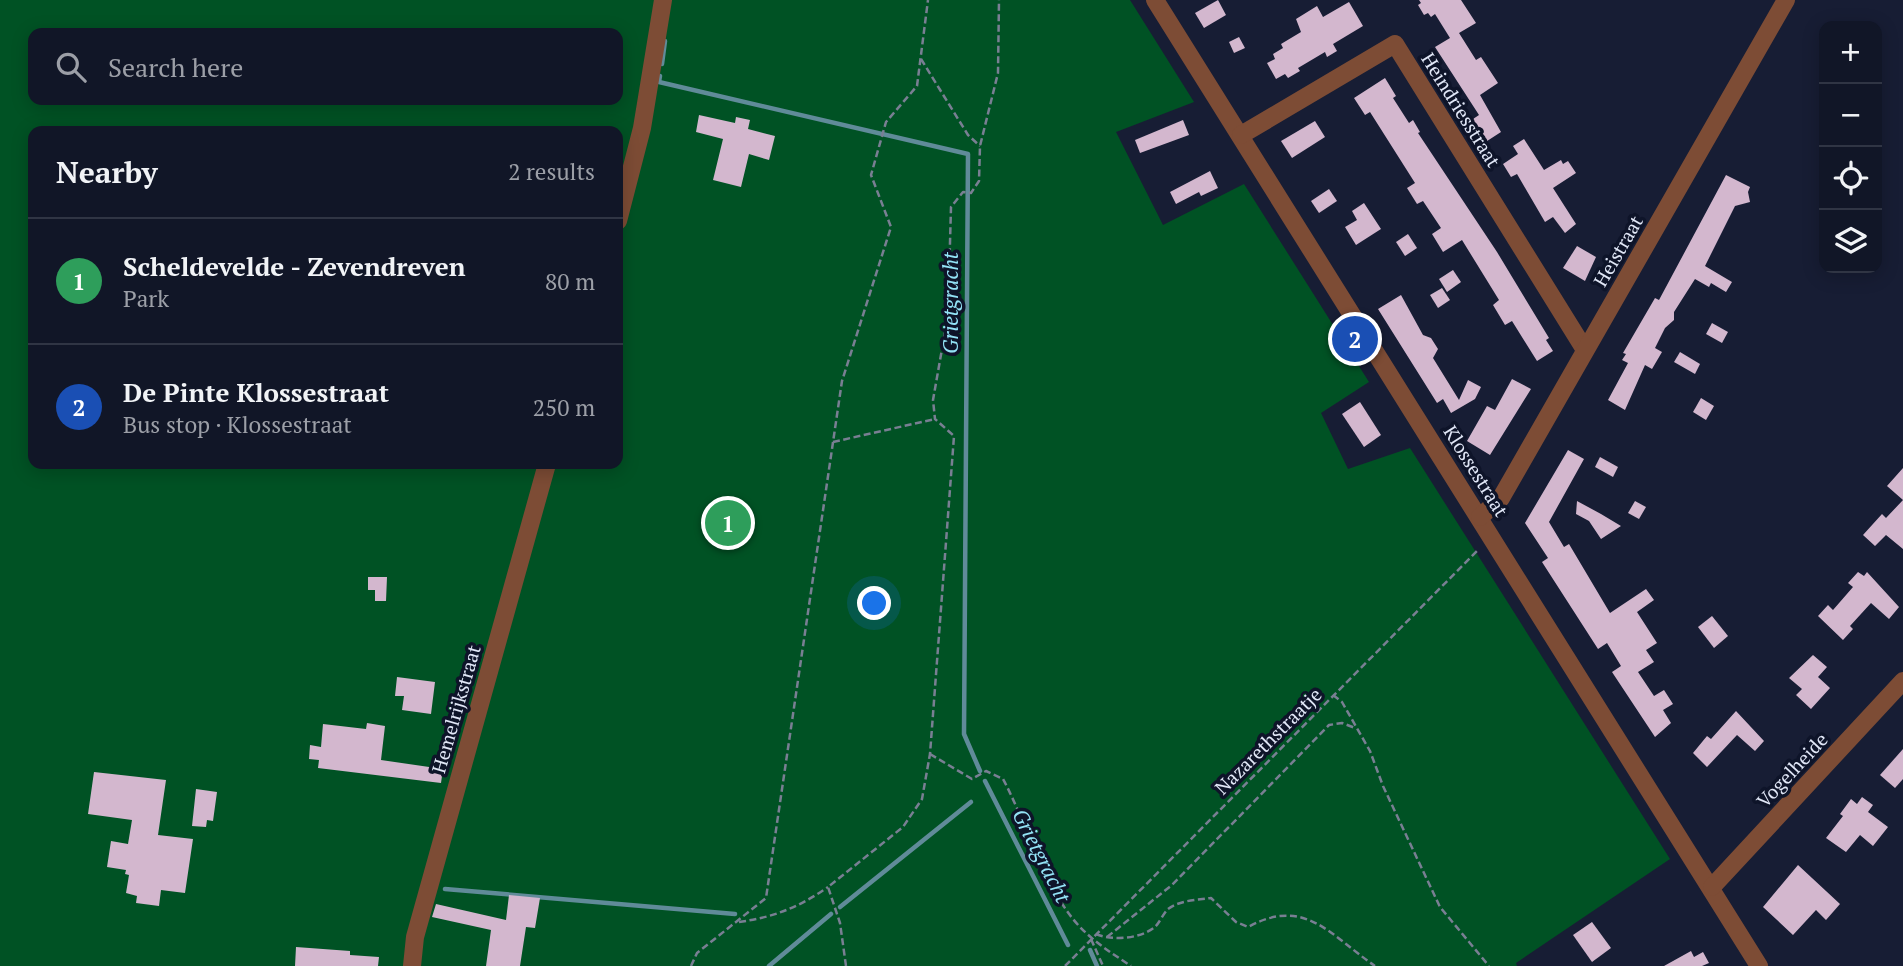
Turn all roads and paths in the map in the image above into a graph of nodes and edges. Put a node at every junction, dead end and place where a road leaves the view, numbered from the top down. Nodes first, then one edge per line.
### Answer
1 (663, 0) edge
2 (928, 0) edge
3 (999, 0) edge
4 (1155, 0) edge
5 (1786, 0) edge
6 (921, 59) junction
7 (1241, 135) junction
8 (979, 146) junction
9 (623, 202) edge
10 (1585, 350) junction
11 (935, 419) junction
12 (833, 442) junction
13 (546, 469) edge
14 (1480, 517) junction
15 (1494, 540) junction
16 (1903, 681) edge
17 (1333, 695) junction
18 (1355, 728) junction
19 (930, 754) junction
20 (828, 887) junction
21 (1712, 887) junction
22 (736, 922) junction
23 (1096, 934) junction
24 (1107, 937) junction
25 (1091, 939) junction
26 (412, 966) edge
27 (691, 966) edge
28 (848, 966) edge
29 (1065, 966) edge
30 (1103, 966) edge
31 (1131, 966) edge
32 (1375, 966) edge
33 (1489, 966) edge
34 (1759, 966) edge

1 - 9 street
2 - 6 path
3 - 8 path
4 - 7 street, Klossestraat
5 - 10 street, Heistraat
6 - 8 path
6 - 12 path
7 - 10 street, Heindriesstraat
7 - 14 street, Klossestraat
8 - 11 path
10 - 14 street, Heistraat
11 - 12 path
11 - 19 path
12 - 22 path
13 - 26 street, Hemelrijkstraat
14 - 15 street, Klossestraat
15 - 17 path, Nazarethstraatje
15 - 21 street, Klossestraat
16 - 21 street, Vogelheide
17 - 18 path
17 - 23 path, Nazarethstraatje
18 - 24 path
18 - 33 path
19 - 20 path
19 - 25 path
20 - 22 path
20 - 28 path
21 - 34 street, Klossestraat
22 - 27 path
23 - 24 path
23 - 25 path, Nazarethstraatje
24 - 32 path
25 - 29 path, Nazarethstraatje
25 - 30 path
25 - 31 path

